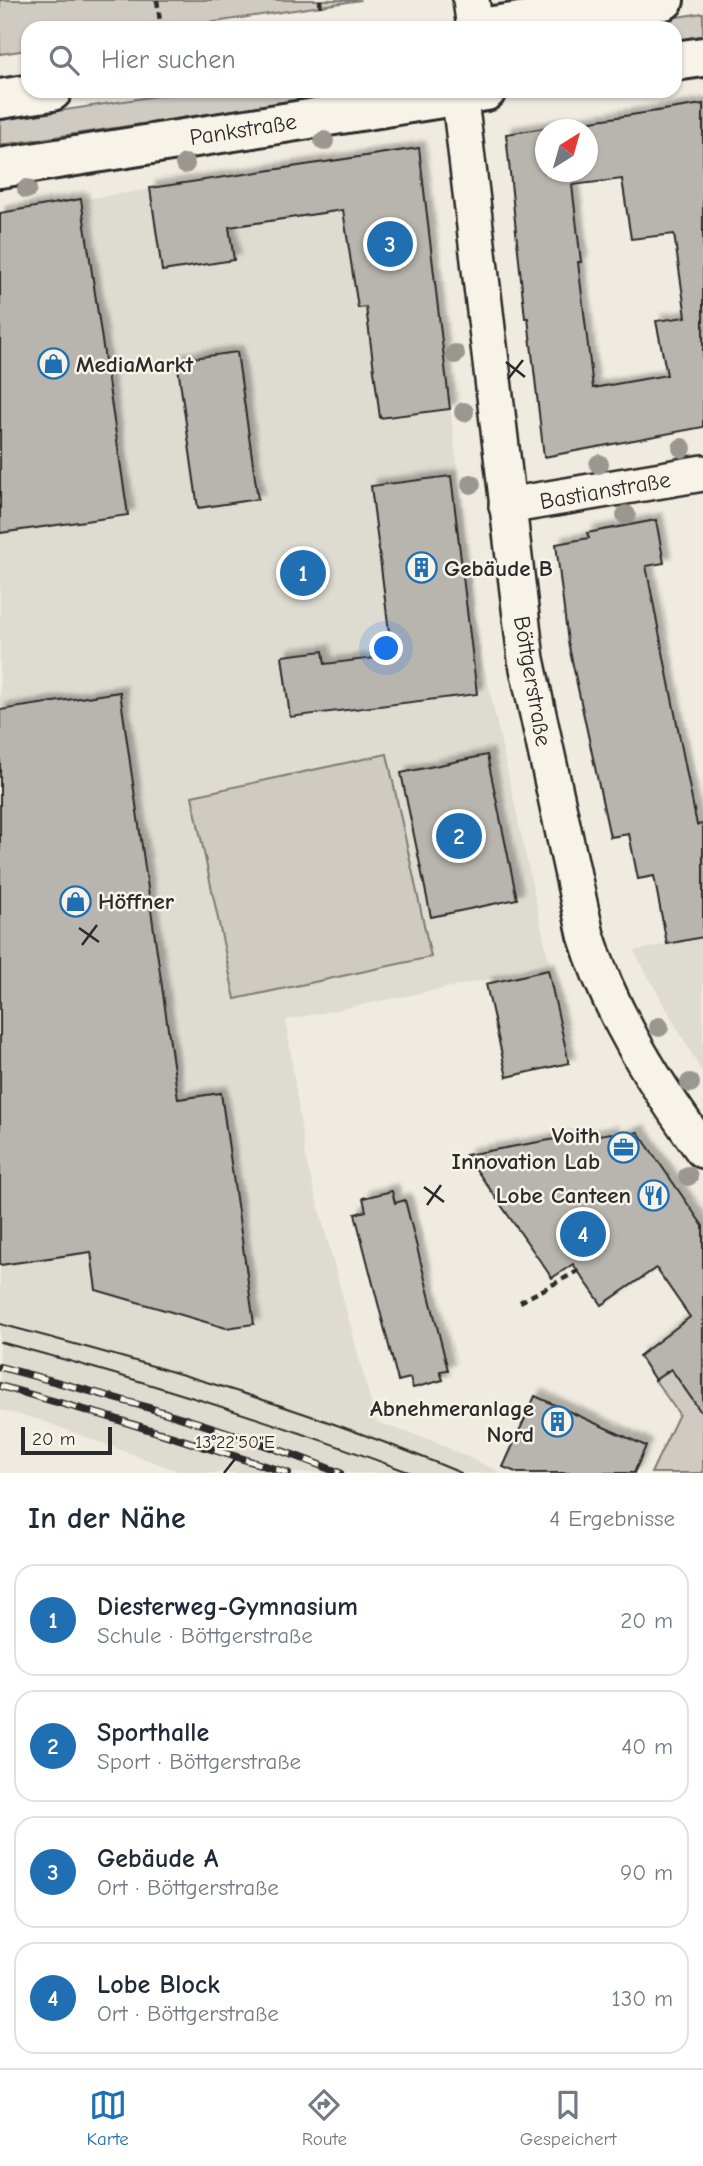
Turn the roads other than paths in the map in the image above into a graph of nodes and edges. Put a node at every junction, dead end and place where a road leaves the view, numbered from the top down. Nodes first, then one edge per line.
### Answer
1 (471, 0) edge
2 (664, 0) edge
3 (476, 21) edge
4 (524, 21) edge
5 (703, 57) edge
6 (682, 60) edge
7 (21, 96) edge
8 (437, 98) edge
9 (468, 98) edge
10 (0, 99) edge
11 (0, 168) edge
12 (703, 473) edge
13 (507, 506) junction
14 (703, 1150) edge

1 - 3 street
2 - 4 main road
5 - 6 main road
7 - 10 main road
8 - 11 main road, Pankstraße
9 - 13 street, Böttgerstraße
12 - 13 street, Bastianstraße
13 - 14 street, Böttgerstraße

